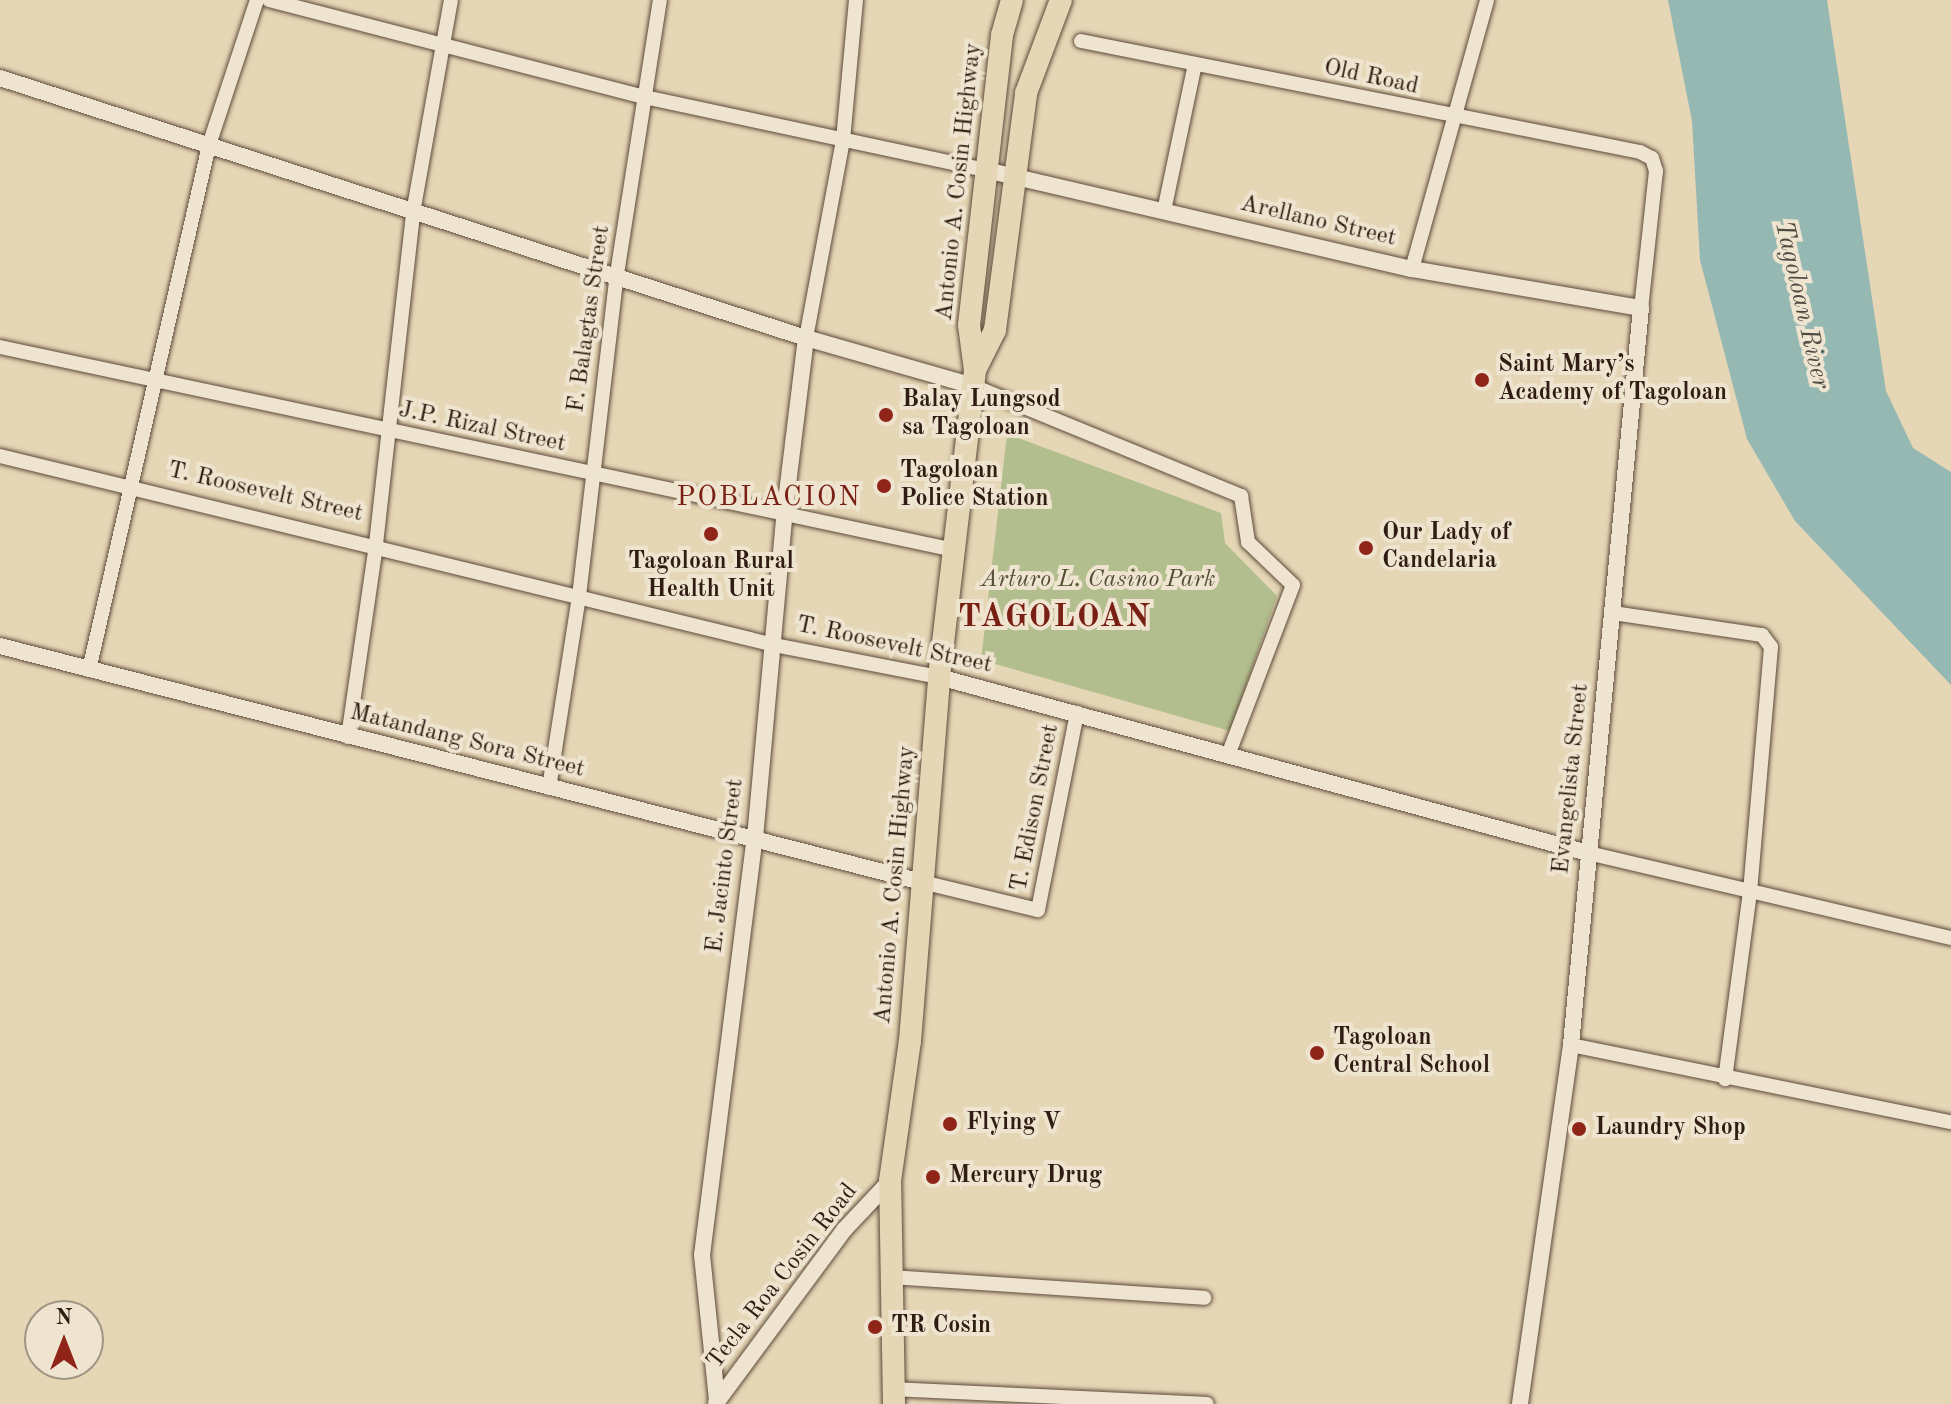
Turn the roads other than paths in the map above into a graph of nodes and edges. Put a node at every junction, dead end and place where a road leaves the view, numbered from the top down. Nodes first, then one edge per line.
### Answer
1 (257, 0) edge
2 (269, 0) edge
3 (451, 0) edge
4 (660, 0) edge
5 (856, 0) edge
6 (1012, 0) edge
7 (1061, 0) edge
8 (1487, 0) edge
9 (1081, 41) dead end
10 (444, 48) junction
11 (1195, 64) junction
12 (0, 78) edge
13 (645, 97) junction
14 (1451, 118) junction
15 (843, 140) junction
16 (209, 145) junction
17 (1652, 158) joint
18 (986, 170) junction
19 (1015, 177) junction
20 (1164, 211) junction
21 (413, 213) junction
22 (1412, 269) junction
23 (617, 274) junction
24 (1641, 308) junction
25 (806, 338) junction
26 (0, 347) edge
27 (974, 378) junction
28 (157, 379) junction
29 (390, 430) junction
30 (0, 456) edge
31 (592, 474) junction
32 (130, 485) junction
33 (784, 517) junction
34 (376, 544) junction
35 (954, 550) junction
36 (579, 596) junction
37 (1613, 613) junction
38 (774, 645) junction
39 (0, 646) edge
40 (89, 670) junction
41 (939, 677) junction
42 (1077, 713) junction
43 (348, 737) junction
44 (1228, 755) junction
45 (549, 788) junction
46 (755, 838) junction
47 (1588, 853) junction
48 (922, 882) junction
49 (1750, 892) junction
50 (1951, 938) edge
51 (1571, 1045) junction
52 (1725, 1079) junction
53 (1951, 1122) edge
54 (890, 1181) junction
55 (890, 1277) junction
56 (1204, 1298) dead end
57 (893, 1397) edge
58 (716, 1402) edge
59 (1207, 1404) edge
60 (1520, 1404) edge

1 - 16 street
2 - 10 street
3 - 10 street
4 - 13 street, F. Balagtas Street
5 - 15 street
6 - 18 highway, Antonio A. Cosin Highway
7 - 19 highway, Antonio A. Cosin Highway
8 - 14 street
9 - 11 street, Old Road
10 - 13 street
10 - 21 street
11 - 14 street, Old Road
11 - 20 street
12 - 16 street
13 - 15 street
13 - 23 street, F. Balagtas Street
14 - 17 street, Old Road
14 - 22 street
15 - 18 street
15 - 25 street
16 - 21 street
16 - 28 street
17 - 24 street, Evangelista Street
18 - 19 street, Arellano Street
18 - 27 highway, Antonio A. Cosin Highway
19 - 20 street, Arellano Street
19 - 27 highway, Antonio A. Cosin Highway
20 - 22 street, Arellano Street
21 - 23 street
21 - 29 street
22 - 24 street, Arellano Street
23 - 25 street
23 - 31 street, F. Balagtas Street
24 - 37 street, Evangelista Street
25 - 27 street
25 - 33 street, E. Jacinto Street
26 - 28 street, J.P. Rizal Street
27 - 35 highway, Antonio A. Cosin Highway
27 - 44 street
28 - 29 street, J.P. Rizal Street
28 - 32 street
29 - 31 street, J.P. Rizal Street
29 - 34 street
30 - 32 street, T. Roosevelt Street
31 - 33 street, J.P. Rizal Street
31 - 36 street, F. Balagtas Street
32 - 34 street, T. Roosevelt Street
32 - 40 street
33 - 35 street, J.P. Rizal Street
33 - 38 street, E. Jacinto Street
34 - 36 street, T. Roosevelt Street
34 - 43 street
35 - 41 highway, Antonio A. Cosin Highway
36 - 38 street, T. Roosevelt Street
36 - 45 street, F. Balagtas Street
37 - 47 street, Evangelista Street
37 - 49 street
38 - 41 street, T. Roosevelt Street
38 - 46 street, E. Jacinto Street
39 - 40 street, Matandang Sora Street
40 - 43 street, Matandang Sora Street
41 - 42 street, T. Roosevelt Street
41 - 48 highway, Antonio A. Cosin Highway
42 - 44 street, T. Roosevelt Street
42 - 48 street, T. Edison Street
43 - 45 street, Matandang Sora Street
44 - 47 street, T. Roosevelt Street
45 - 46 street, Matandang Sora Street
46 - 48 street, Matandang Sora Street
46 - 58 street, E. Jacinto Street
47 - 49 street
47 - 51 street, Evangelista Street
48 - 54 highway, Antonio A. Cosin Highway
49 - 50 street
49 - 52 street
51 - 52 street
51 - 60 street, Evangelista Street
52 - 53 street
54 - 55 highway, Antonio A. Cosin Highway
54 - 58 street, Tecla Roa Cosin Road
55 - 56 street
55 - 57 highway, Antonio A. Cosin Highway
57 - 59 street

